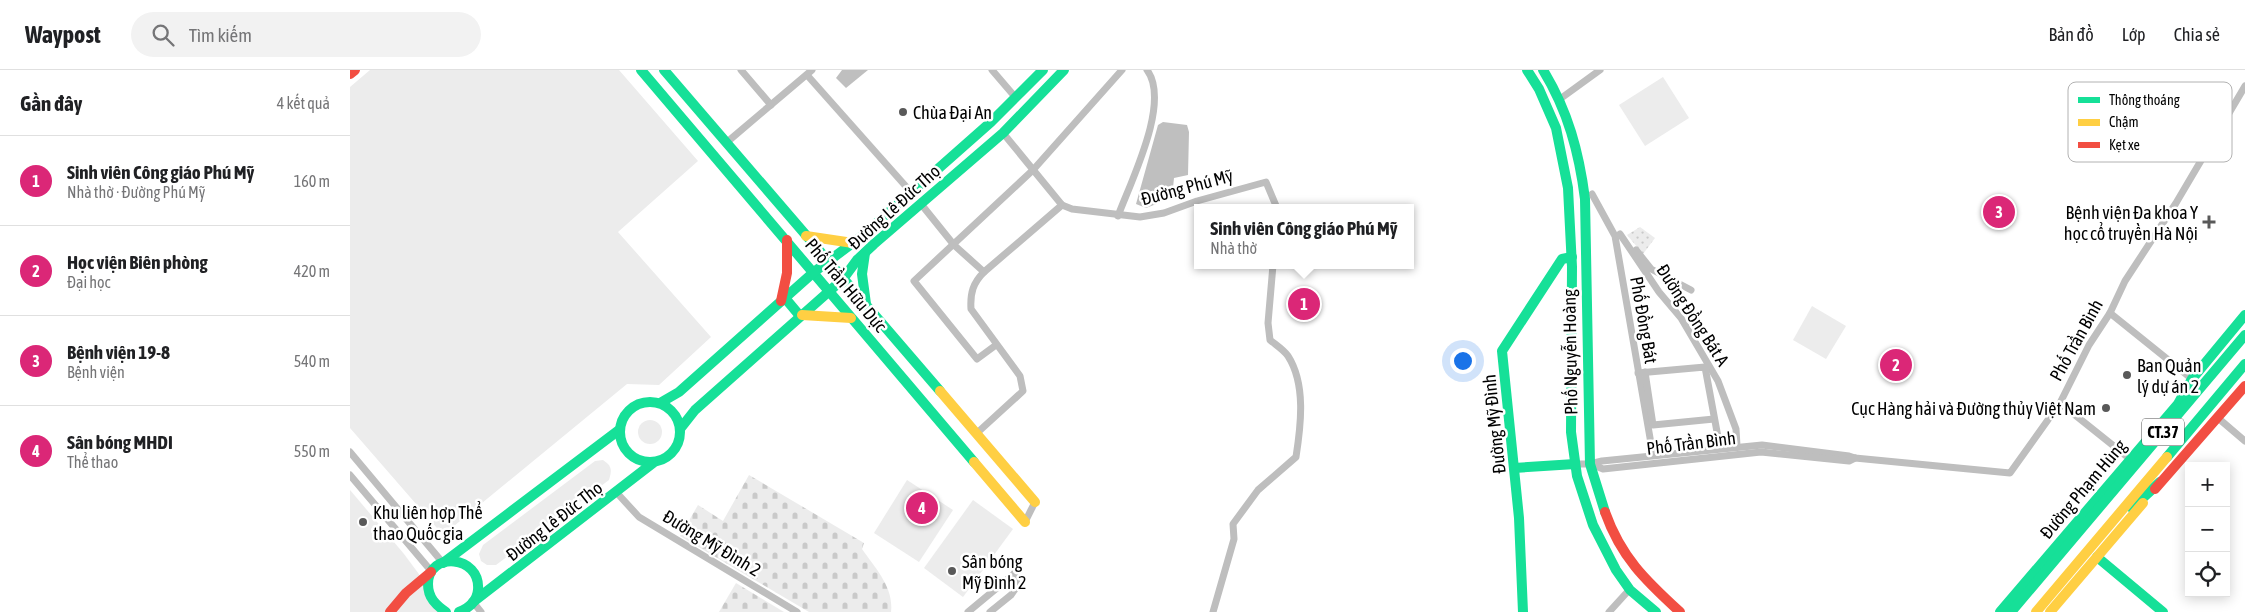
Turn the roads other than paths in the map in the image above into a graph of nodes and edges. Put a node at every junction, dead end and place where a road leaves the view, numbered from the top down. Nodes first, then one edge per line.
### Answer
1 (355, 70) edge
2 (641, 70) edge
3 (664, 70) edge
4 (741, 70) edge
5 (992, 70) edge
6 (1043, 70) edge
7 (1064, 70) edge
8 (1122, 70) edge
9 (1148, 70) edge
10 (1526, 70) edge
11 (1543, 70) edge
12 (1600, 70) edge
13 (810, 72) edge
14 (350, 74) edge
15 (2245, 86) edge
16 (1016, 98) junction
17 (1560, 98) junction
18 (771, 105) junction
19 (2232, 108) edge
20 (1003, 133) junction
21 (726, 143) junction
22 (2200, 162) edge
23 (1032, 170) junction
24 (910, 192) junction
25 (1592, 194) dead end
26 (920, 204) junction
27 (1274, 204) edge
28 (1062, 205) junction
29 (1118, 216) junction
30 (795, 224) junction
31 (806, 236) junction
32 (862, 236) junction
33 (784, 237) junction
34 (853, 243) junction
35 (954, 244) junction
36 (868, 250) junction
37 (1572, 257) junction
38 (828, 262) junction
39 (1273, 269) edge
40 (814, 272) junction
41 (984, 272) junction
42 (843, 278) junction
43 (829, 290) junction
44 (1691, 290) dead end
45 (783, 300) junction
46 (866, 305) junction
47 (2110, 313) junction
48 (801, 315) junction
49 (2245, 315) edge
50 (851, 318) junction
51 (2245, 322) edge
52 (2245, 336) edge
53 (996, 345) junction
54 (2245, 364) edge
55 (1642, 373) junction
56 (2245, 378) edge
57 (2192, 379) junction
58 (2245, 386) edge
59 (2060, 403) junction
60 (660, 404) junction
61 (2178, 404) junction
62 (2218, 418) junction
63 (1714, 419) junction
64 (680, 429) junction
65 (619, 430) junction
66 (2205, 430) junction
67 (977, 433) junction
68 (2245, 441) edge
69 (1737, 446) junction
70 (1720, 448) junction
71 (350, 452) edge
72 (1652, 455) junction
73 (1855, 458) junction
74 (2130, 459) junction
75 (653, 463) junction
76 (1575, 464) junction
77 (1590, 464) junction
78 (1514, 468) junction
79 (350, 475) edge
80 (2160, 482) junction
81 (617, 493) junction
82 (1035, 502) joint
83 (1025, 522) joint
84 (2081, 530) junction
85 (2095, 542) junction
86 (2097, 557) junction
87 (443, 563) junction
88 (1016, 563) dead end
89 (432, 572) junction
90 (1015, 573) junction
91 (1630, 589) junction
92 (474, 602) junction
93 (390, 612) edge
94 (446, 612) edge
95 (461, 612) edge
96 (481, 612) edge
97 (797, 612) edge
98 (968, 612) edge
99 (990, 612) edge
100 (1214, 612) edge
101 (1524, 612) edge
102 (1609, 612) edge
103 (1656, 612) edge
104 (1680, 612) edge
105 (2000, 612) edge
106 (2012, 612) edge
107 (2036, 612) edge
108 (2050, 612) edge
109 (2163, 612) edge

1 - 14 main road
2 - 33 main road, Phố Trần Hữu Dực
3 - 21 main road, Phố Trần Hữu Dực
4 - 18 street
5 - 16 street
6 - 16 main road, Đường Lê Đức Thọ
7 - 20 main road, Đường Lê Đức Thọ
8 - 23 street
9 - 29 street
10 - 37 main road, Phố Nguyễn Hoàng
11 - 17 main road, Phố Nguyễn Hoàng
12 - 17 street
13 - 18 street
13 - 24 street
15 - 19 street, Phố Trần Bình
16 - 24 main road, Đường Lê Đức Thọ
17 - 77 main road, Phố Nguyễn Hoàng
18 - 21 street
20 - 23 street
20 - 26 main road, Đường Lê Đức Thọ
21 - 30 main road, Phố Trần Hữu Dực
22 - 47 street, Phố Trần Bình
23 - 28 street
23 - 35 street
24 - 32 main road, Đường Lê Đức Thọ
25 - 55 street, Phố Đồng Bát
26 - 35 street
26 - 36 main road, Đường Lê Đức Thọ
27 - 29 street, Đường Phú Mỹ
28 - 29 street, Đường Phú Mỹ
28 - 41 street
30 - 31 main road, Phố Trần Hữu Dực
30 - 33 main road
31 - 34 main road
31 - 38 main road, Phố Trần Hữu Dực
32 - 34 main road, Đường Lê Đức Thọ
32 - 36 main road
33 - 40 main road, Phố Trần Hữu Dực
33 - 45 main road
34 - 38 main road, Đường Lê Đức Thọ
35 - 41 street
35 - 53 street
36 - 42 main road, Đường Lê Đức Thọ
36 - 46 main road
37 - 76 main road, Phố Nguyễn Hoàng
37 - 78 main road, Đường Mỹ Đình
38 - 40 main road, Đường Lê Đức Thọ
38 - 42 main road, Phố Trần Hữu Dực
39 - 100 street
40 - 43 main road, Phố Trần Hữu Dực
40 - 45 main road, Đường Lê Đức Thọ
41 - 53 street
42 - 43 main road, Đường Lê Đức Thọ
42 - 46 main road, Phố Trần Hữu Dực
43 - 48 main road, Đường Lê Đức Thọ
43 - 50 main road, Phố Trần Hữu Dực
44 - 69 street, Đường Đồng Bát A
45 - 48 main road
45 - 60 main road, Đường Lê Đức Thọ
46 - 67 main road, Phố Trần Hữu Dực
47 - 57 street
47 - 59 street, Phố Trần Bình
48 - 50 main road
48 - 64 main road, Đường Lê Đức Thọ
49 - 57 main road, Đường Phạm Hùng
50 - 83 main road, Phố Trần Hữu Dực
51 - 61 main road
52 - 84 main road, CT.37
53 - 67 street
54 - 85 main road, CT.37
55 - 63 street
55 - 63 street
55 - 72 street, Phố Đồng Bát
56 - 66 main road
57 - 61 main road, Đường Phạm Hùng
58 - 62 main road
59 - 73 street, Phố Trần Bình
59 - 74 street
60 - 64 main road
60 - 65 main road
61 - 74 main road, Đường Phạm Hùng
62 - 66 main road
62 - 68 street
63 - 70 street
64 - 75 main road
65 - 75 main road
65 - 87 main road, Đường Lê Đức Thọ
66 - 80 main road
67 - 82 main road, Phố Trần Hữu Dực
69 - 70 street, Phố Trần Bình
69 - 73 street, Phố Trần Bình
70 - 72 street, Phố Trần Bình
71 - 87 street
72 - 77 street, Phố Trần Bình
73 - 77 street, Phố Trần Bình
74 - 84 main road
74 - 105 main road, Đường Phạm Hùng
75 - 81 main road, Đường Lê Đức Thọ
76 - 77 street, Phố Trần Bình
76 - 78 main road, Phố Trần Bình
76 - 91 main road, Phố Nguyễn Hoàng
77 - 104 main road, Phố Nguyễn Hoàng
78 - 101 main road, Đường Mỹ Đình
79 - 89 street
80 - 85 main road
80 - 86 main road
81 - 92 main road, Đường Lê Đức Thọ
81 - 97 street, Đường Mỹ Đình 2
82 - 83 street
84 - 106 main road, CT.37
85 - 107 main road, CT.37
86 - 108 main road
86 - 109 main road
87 - 89 main road, Đường Lê Đức Thọ
87 - 92 main road
88 - 90 street
89 - 93 main road
89 - 94 main road
90 - 98 street
90 - 99 street
91 - 102 street
91 - 103 main road, Phố Nguyễn Hoàng
92 - 95 main road, Đường Lê Đức Thọ
92 - 96 street

